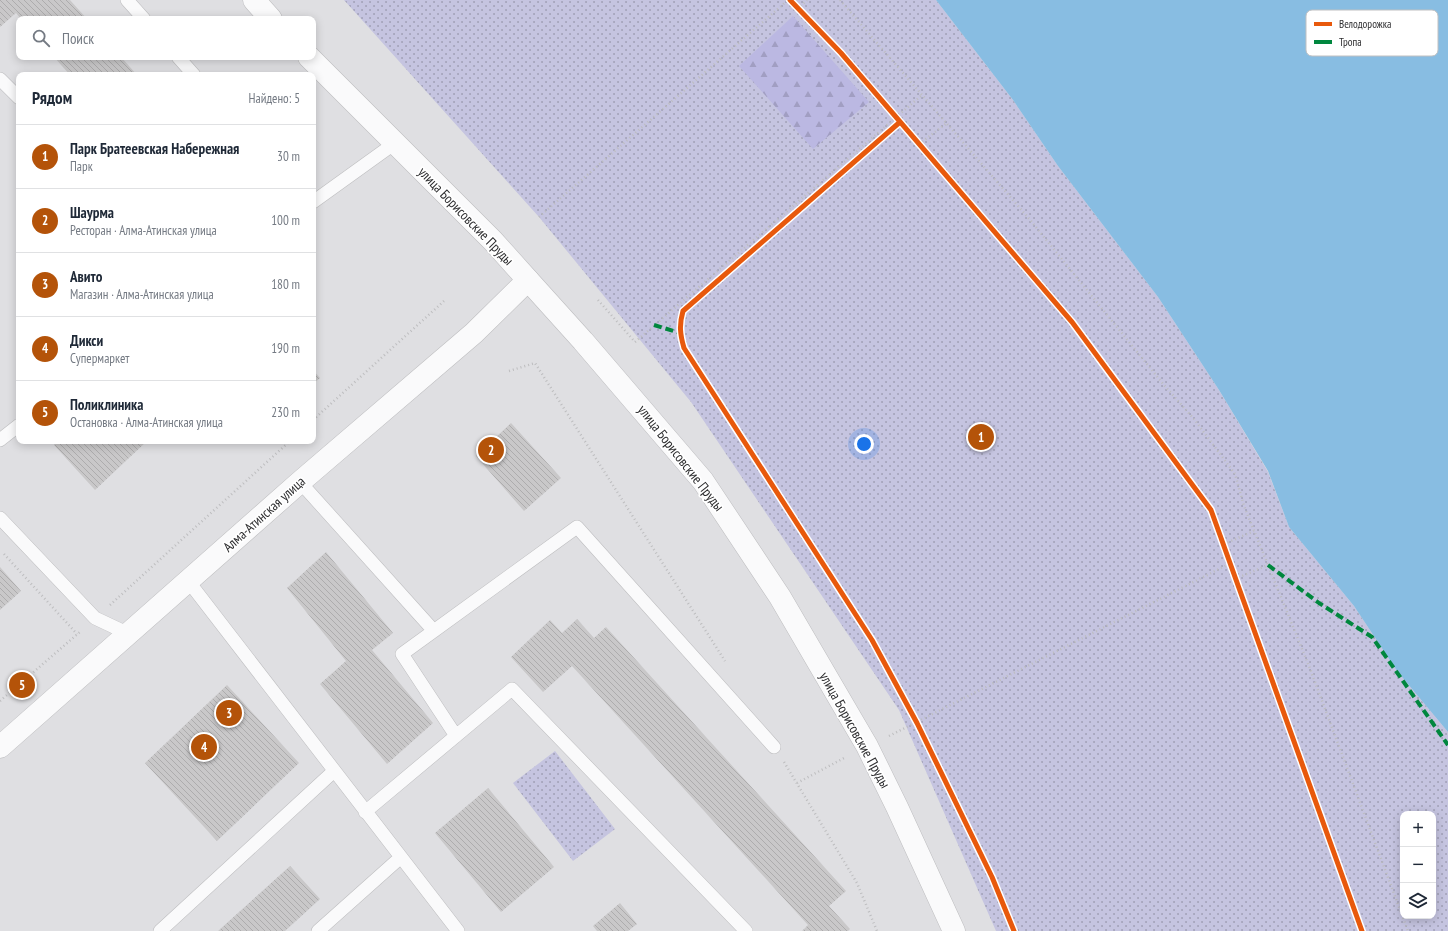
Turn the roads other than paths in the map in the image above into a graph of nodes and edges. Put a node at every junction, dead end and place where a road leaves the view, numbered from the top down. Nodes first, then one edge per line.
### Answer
1 (126, 0) edge
2 (254, 0) edge
3 (141, 16) edge
4 (268, 16) edge
5 (181, 60) edge
6 (312, 60) edge
7 (191, 72) edge
8 (0, 79) edge
9 (16, 95) edge
10 (395, 143) junction
11 (316, 200) edge
12 (528, 280) junction
13 (16, 427) edge
14 (0, 440) edge
15 (300, 482) junction
16 (0, 518) edge
17 (189, 582) junction
18 (434, 631) junction
19 (129, 634) junction
20 (456, 736) junction
21 (0, 747) edge
22 (774, 747) road end
23 (334, 771) junction
24 (365, 812) junction
25 (401, 857) junction
26 (952, 930) edge
27 (160, 931) edge
28 (318, 931) edge
29 (458, 931) edge
30 (746, 931) edge

1 - 3 lane
2 - 4 street
5 - 7 lane
6 - 10 street, улица Борисовские Пруды
8 - 9 lane
10 - 11 lane
10 - 12 street, улица Борисовские Пруды
12 - 15 street, Алма-Атинская улица
12 - 26 street, улица Борисовские Пруды
13 - 14 lane
15 - 17 street, Алма-Атинская улица
15 - 18 lane
16 - 19 lane
17 - 19 street, Алма-Атинская улица
17 - 23 lane
18 - 20 lane
18 - 22 lane
19 - 21 street, Алма-Атинская улица
20 - 24 lane
20 - 30 lane
23 - 24 lane
23 - 27 lane
24 - 25 lane
25 - 28 lane
25 - 29 lane

